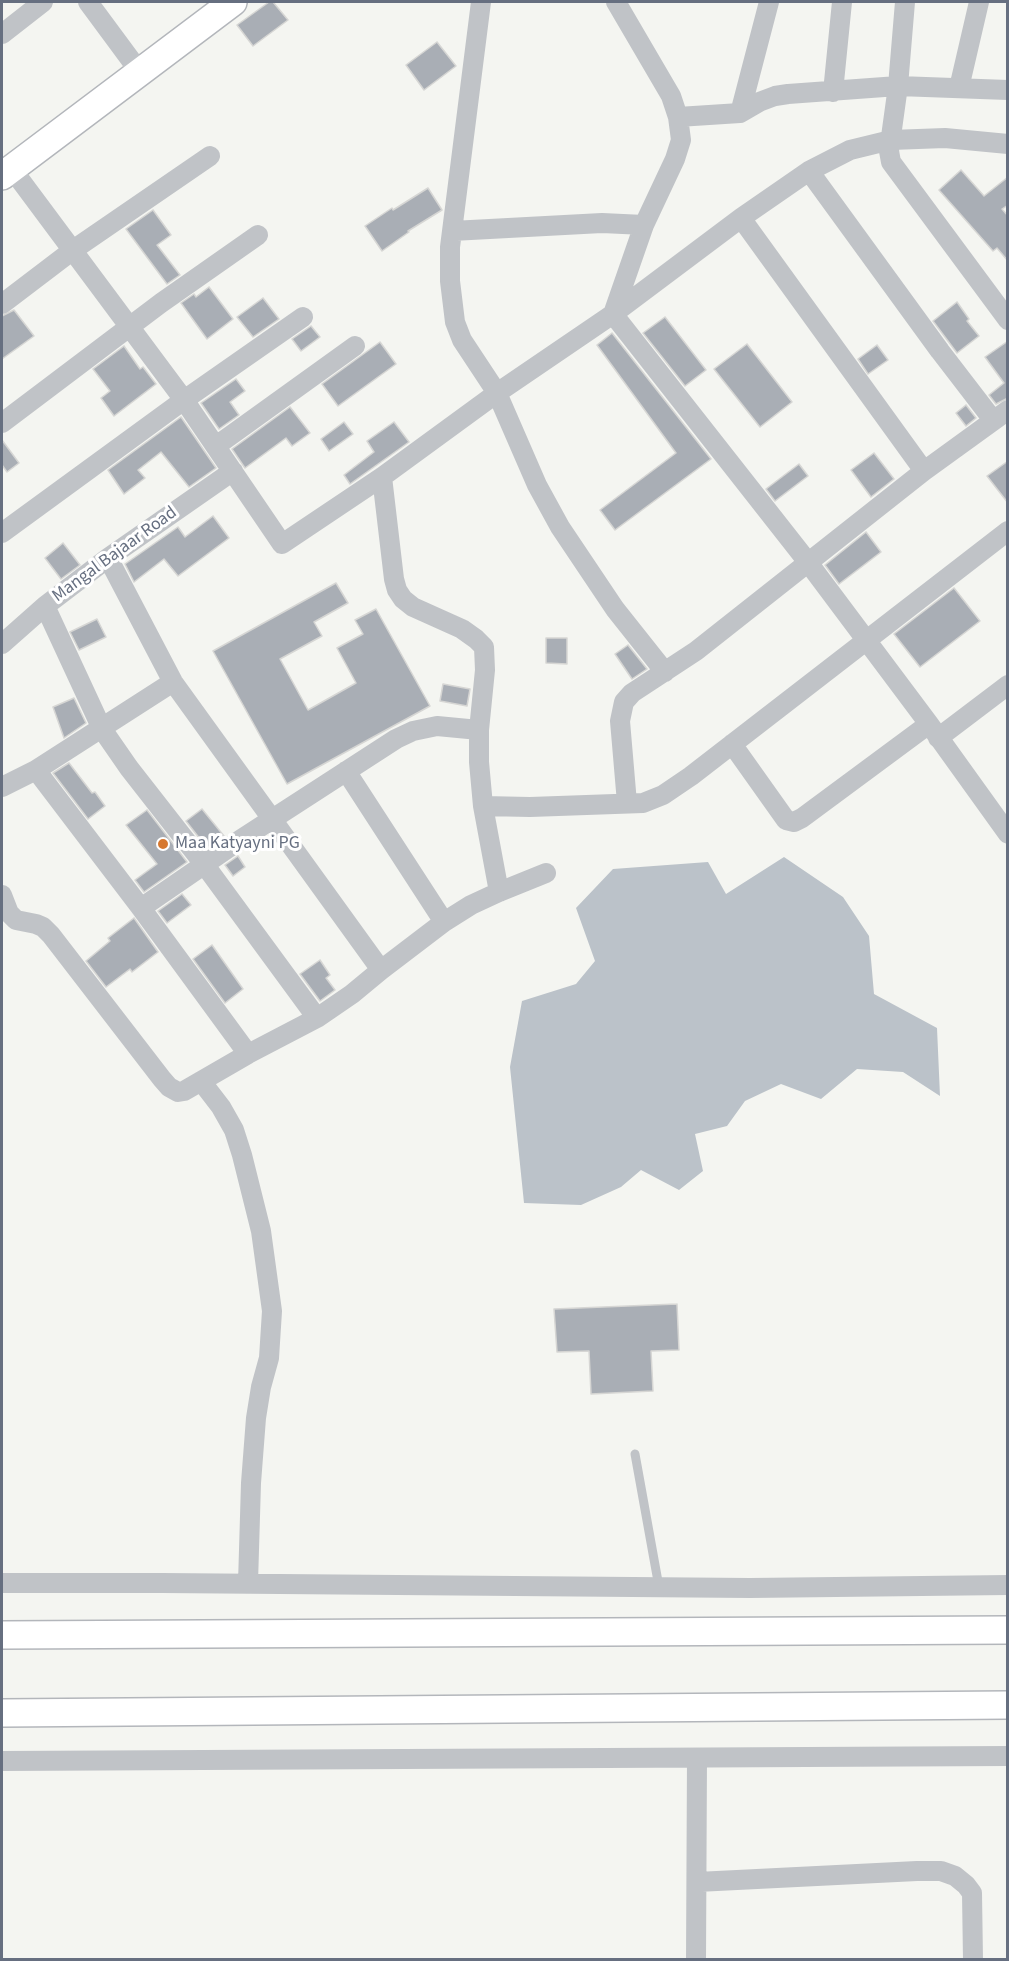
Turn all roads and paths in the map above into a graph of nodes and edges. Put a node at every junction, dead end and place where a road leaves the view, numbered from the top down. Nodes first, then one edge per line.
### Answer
1 (43, 2) edge
2 (88, 2) edge
3 (233, 2) edge
4 (481, 2) edge
5 (616, 2) edge
6 (769, 2) edge
7 (842, 2) edge
8 (905, 2) edge
9 (979, 2) edge
10 (2, 34) edge
11 (139, 71) junction
12 (898, 86) junction
13 (959, 88) junction
14 (1008, 90) edge
15 (833, 92) junction
16 (740, 112) junction
17 (678, 117) junction
18 (891, 140) junction
19 (1008, 144) edge
20 (210, 156) dead end
21 (809, 171) junction
22 (7, 172) edge
23 (741, 218) junction
24 (644, 225) junction
25 (452, 231) junction
26 (258, 235) dead end
27 (73, 250) junction
28 (2, 304) edge
29 (613, 314) junction
30 (1006, 316) edge
31 (303, 317) dead end
32 (130, 327) junction
33 (355, 346) dead end
34 (497, 393) junction
35 (184, 400) junction
36 (1000, 415) edge
37 (2, 423) edge
38 (216, 446) junction
39 (233, 471) junction
40 (924, 471) junction
41 (382, 477) junction
42 (1008, 531) edge
43 (2, 533) edge
44 (108, 558) junction
45 (807, 561) junction
46 (45, 606) junction
47 (865, 640) junction
48 (2, 644) edge
49 (665, 672) junction
50 (173, 682) junction
51 (1008, 685) edge
52 (102, 729) junction
53 (479, 730) junction
54 (933, 731) junction
55 (732, 744) junction
56 (36, 770) junction
57 (346, 771) junction
58 (2, 787) edge
59 (627, 803) junction
60 (483, 806) junction
61 (271, 820) junction
62 (1006, 827) edge
63 (204, 864) junction
64 (546, 873) dead end
65 (500, 892) junction
66 (2, 895) edge
67 (141, 908) junction
68 (444, 922) junction
69 (381, 970) junction
70 (318, 1018) junction
71 (248, 1054) junction
72 (201, 1081) junction
73 (635, 1454) dead end
74 (2, 1583) edge
75 (248, 1583) junction
76 (1008, 1585) edge
77 (659, 1587) junction
78 (1008, 1630) edge
79 (2, 1635) edge
80 (1008, 1705) edge
81 (2, 1713) edge
82 (1008, 1756) edge
83 (697, 1758) junction
84 (2, 1761) edge
85 (697, 1882) junction
86 (696, 1959) edge
87 (973, 1959) edge

1 - 10 street
2 - 11 street
3 - 11 street
4 - 25 street
5 - 17 street
6 - 16 street
7 - 15 street
8 - 12 street
9 - 13 street
11 - 22 street
12 - 13 street
12 - 15 street
12 - 18 street
13 - 14 street
15 - 16 street
16 - 17 street
17 - 24 street
18 - 19 street
18 - 21 street
18 - 30 street
20 - 27 street
21 - 23 street
21 - 36 street
22 - 27 street
23 - 29 street
23 - 40 street
24 - 25 street
24 - 29 street
25 - 34 street
26 - 32 street
27 - 28 street
27 - 32 street
29 - 34 street
29 - 45 street
31 - 35 street
32 - 35 street
32 - 37 street
33 - 38 street
34 - 41 street
34 - 49 street
35 - 38 street
35 - 43 street
36 - 40 street
38 - 39 street
39 - 41 street
39 - 44 street, Mangal Bajaar Road
40 - 45 street
41 - 53 street
42 - 47 street
44 - 46 street, Mangal Bajaar Road
44 - 50 street
45 - 47 street
45 - 49 street
46 - 48 street, Mangal Bajaar Road
46 - 52 street
47 - 54 street
47 - 55 street
49 - 59 street
50 - 52 street
50 - 61 street
51 - 54 street
52 - 56 street
52 - 63 street
53 - 57 street
53 - 60 street
54 - 55 street
54 - 62 street
55 - 59 street
56 - 58 street
56 - 67 street
57 - 61 street
57 - 68 street
59 - 60 street
60 - 65 street
61 - 63 street
61 - 69 street
63 - 67 street
63 - 70 street
64 - 65 street
65 - 68 street
66 - 72 street
67 - 71 street
68 - 69 street
69 - 70 street
70 - 71 street
71 - 72 street
72 - 75 street
73 - 77 lane
74 - 75 street
75 - 77 street
76 - 77 street
78 - 79 street
80 - 81 street
82 - 83 street
83 - 84 street
83 - 85 street
85 - 86 street
85 - 87 street

